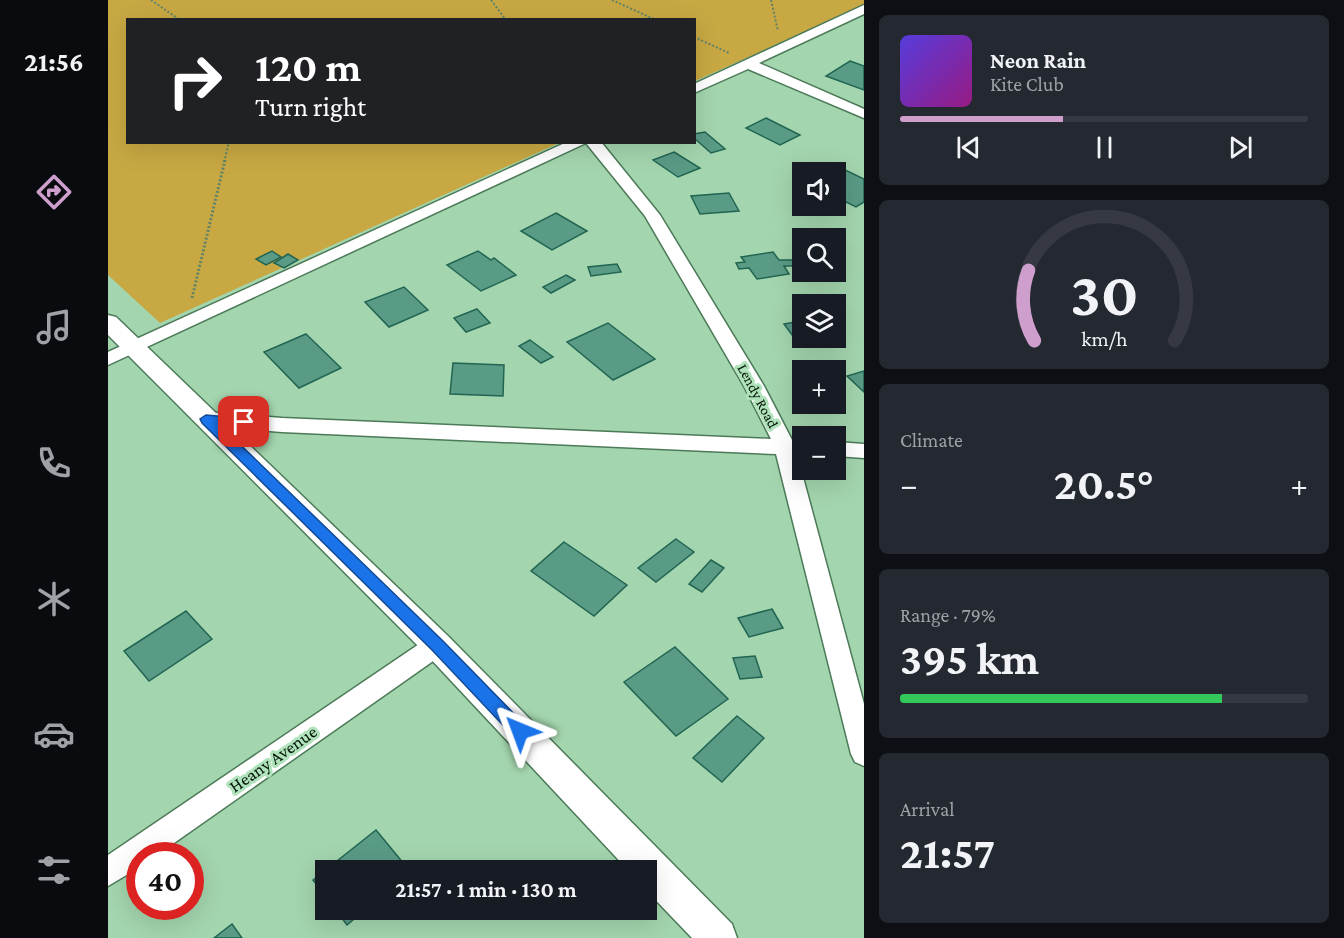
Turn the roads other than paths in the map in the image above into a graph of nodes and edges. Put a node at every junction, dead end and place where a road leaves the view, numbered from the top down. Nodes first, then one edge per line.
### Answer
1 (864, 9) edge
2 (749, 64) junction
3 (696, 88) edge
4 (864, 114) edge
5 (576, 144) edge
6 (595, 144) edge
7 (108, 322) edge
8 (121, 353) edge
9 (206, 419) junction
10 (792, 444) edge
11 (792, 447) edge
12 (846, 450) edge
13 (864, 451) edge
14 (802, 480) edge
15 (437, 645) junction
16 (864, 754) edge
17 (108, 873) edge
18 (718, 938) edge

1 - 2 street
2 - 3 street
2 - 4 street
5 - 8 street
6 - 10 street, Lendy Road
7 - 8 street
8 - 9 street
9 - 11 street
9 - 15 street
12 - 13 street
14 - 16 street, Lendy Road
15 - 17 street, Heany Avenue
15 - 18 street

